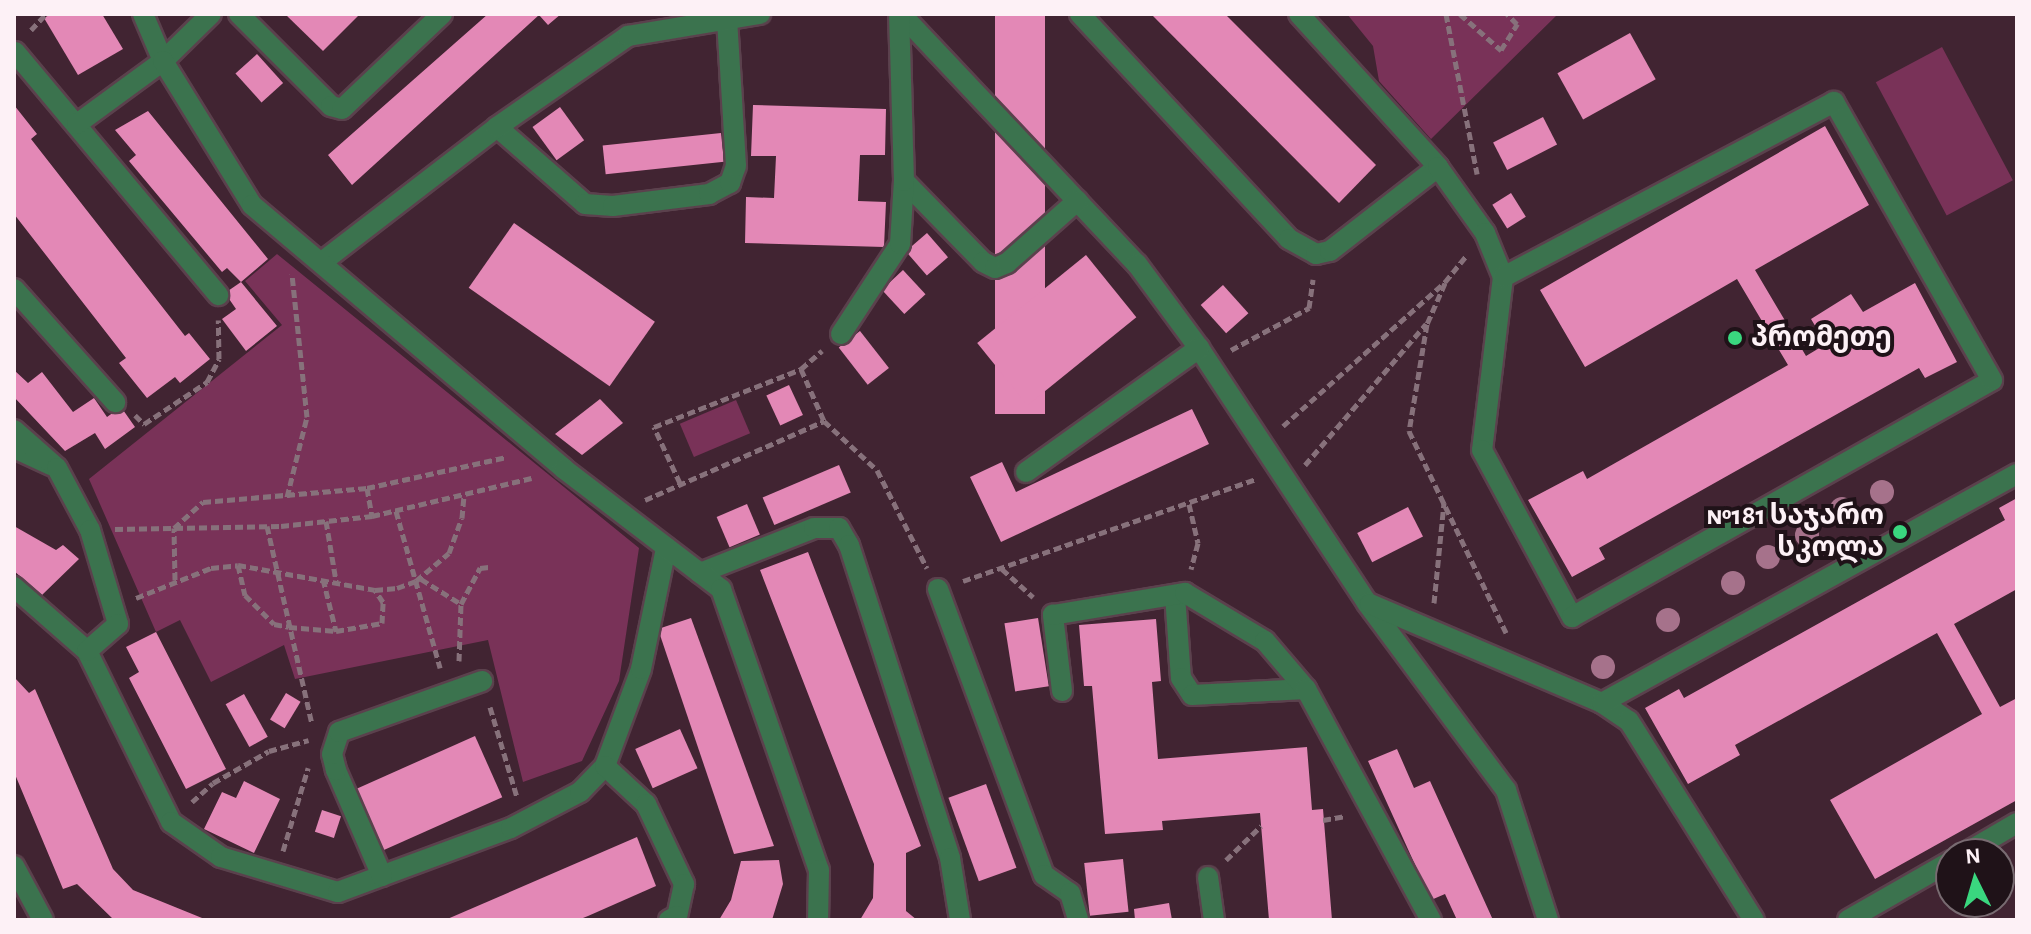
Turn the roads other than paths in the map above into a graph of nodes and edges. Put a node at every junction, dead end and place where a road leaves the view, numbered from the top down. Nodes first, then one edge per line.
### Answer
1 (143, 14) edge
2 (211, 14) edge
3 (239, 14) edge
4 (442, 14) edge
5 (760, 14) edge
6 (900, 14) edge
7 (1080, 14) edge
8 (1299, 14) edge
9 (727, 20) junction
10 (15, 52) edge
11 (163, 61) junction
12 (77, 124) junction
13 (497, 127) junction
14 (1438, 167) junction
15 (904, 181) junction
16 (1077, 201) junction
17 (322, 262) junction
18 (1503, 277) junction
19 (218, 295) road end
20 (16, 297) edge
21 (841, 334) dead end
22 (1199, 348) junction
23 (115, 402) road end
24 (14, 430) edge
25 (14, 448) edge
26 (57, 468) junction
27 (1026, 472) dead end
28 (2017, 474) edge
29 (666, 548) junction
30 (700, 573) junction
31 (14, 587) edge
32 (938, 589) road end
33 (1180, 594) junction
34 (1367, 603) junction
35 (87, 651) junction
36 (482, 681) road end
37 (1306, 689) junction
38 (1062, 691) dead end
39 (1602, 703) junction
40 (605, 766) junction
41 (2017, 823) edge
42 (1991, 838) edge
43 (14, 866) edge
44 (1935, 870) edge
45 (382, 876) junction
46 (1208, 877) road end
47 (43, 920) edge
48 (669, 920) edge
49 (818, 920) edge
50 (960, 920) edge
51 (1078, 920) edge
52 (1214, 920) edge
53 (1431, 920) edge
54 (1548, 920) edge
55 (1754, 920) edge
56 (1848, 920) edge

1 - 11 street
2 - 11 street
3 - 4 street
5 - 9 street
6 - 15 street
6 - 16 street
7 - 14 street
8 - 14 street
9 - 13 street
9 - 13 street
10 - 12 street
11 - 12 street
11 - 17 street
12 - 19 street
13 - 17 street
14 - 18 street
15 - 16 street
15 - 21 street
16 - 22 street
17 - 29 street
18 - 18 street
20 - 23 street
22 - 27 street
22 - 34 street
24 - 26 street
25 - 26 street
26 - 35 street
28 - 39 street
29 - 30 street
29 - 40 street
30 - 49 street
30 - 50 street
31 - 35 street
32 - 51 street
33 - 37 street
33 - 37 street
33 - 38 street
34 - 39 street
34 - 54 street
35 - 45 street
36 - 45 street
37 - 53 street
39 - 55 street
40 - 45 street
40 - 48 street
41 - 42 street
43 - 47 street
44 - 56 street
46 - 52 street

